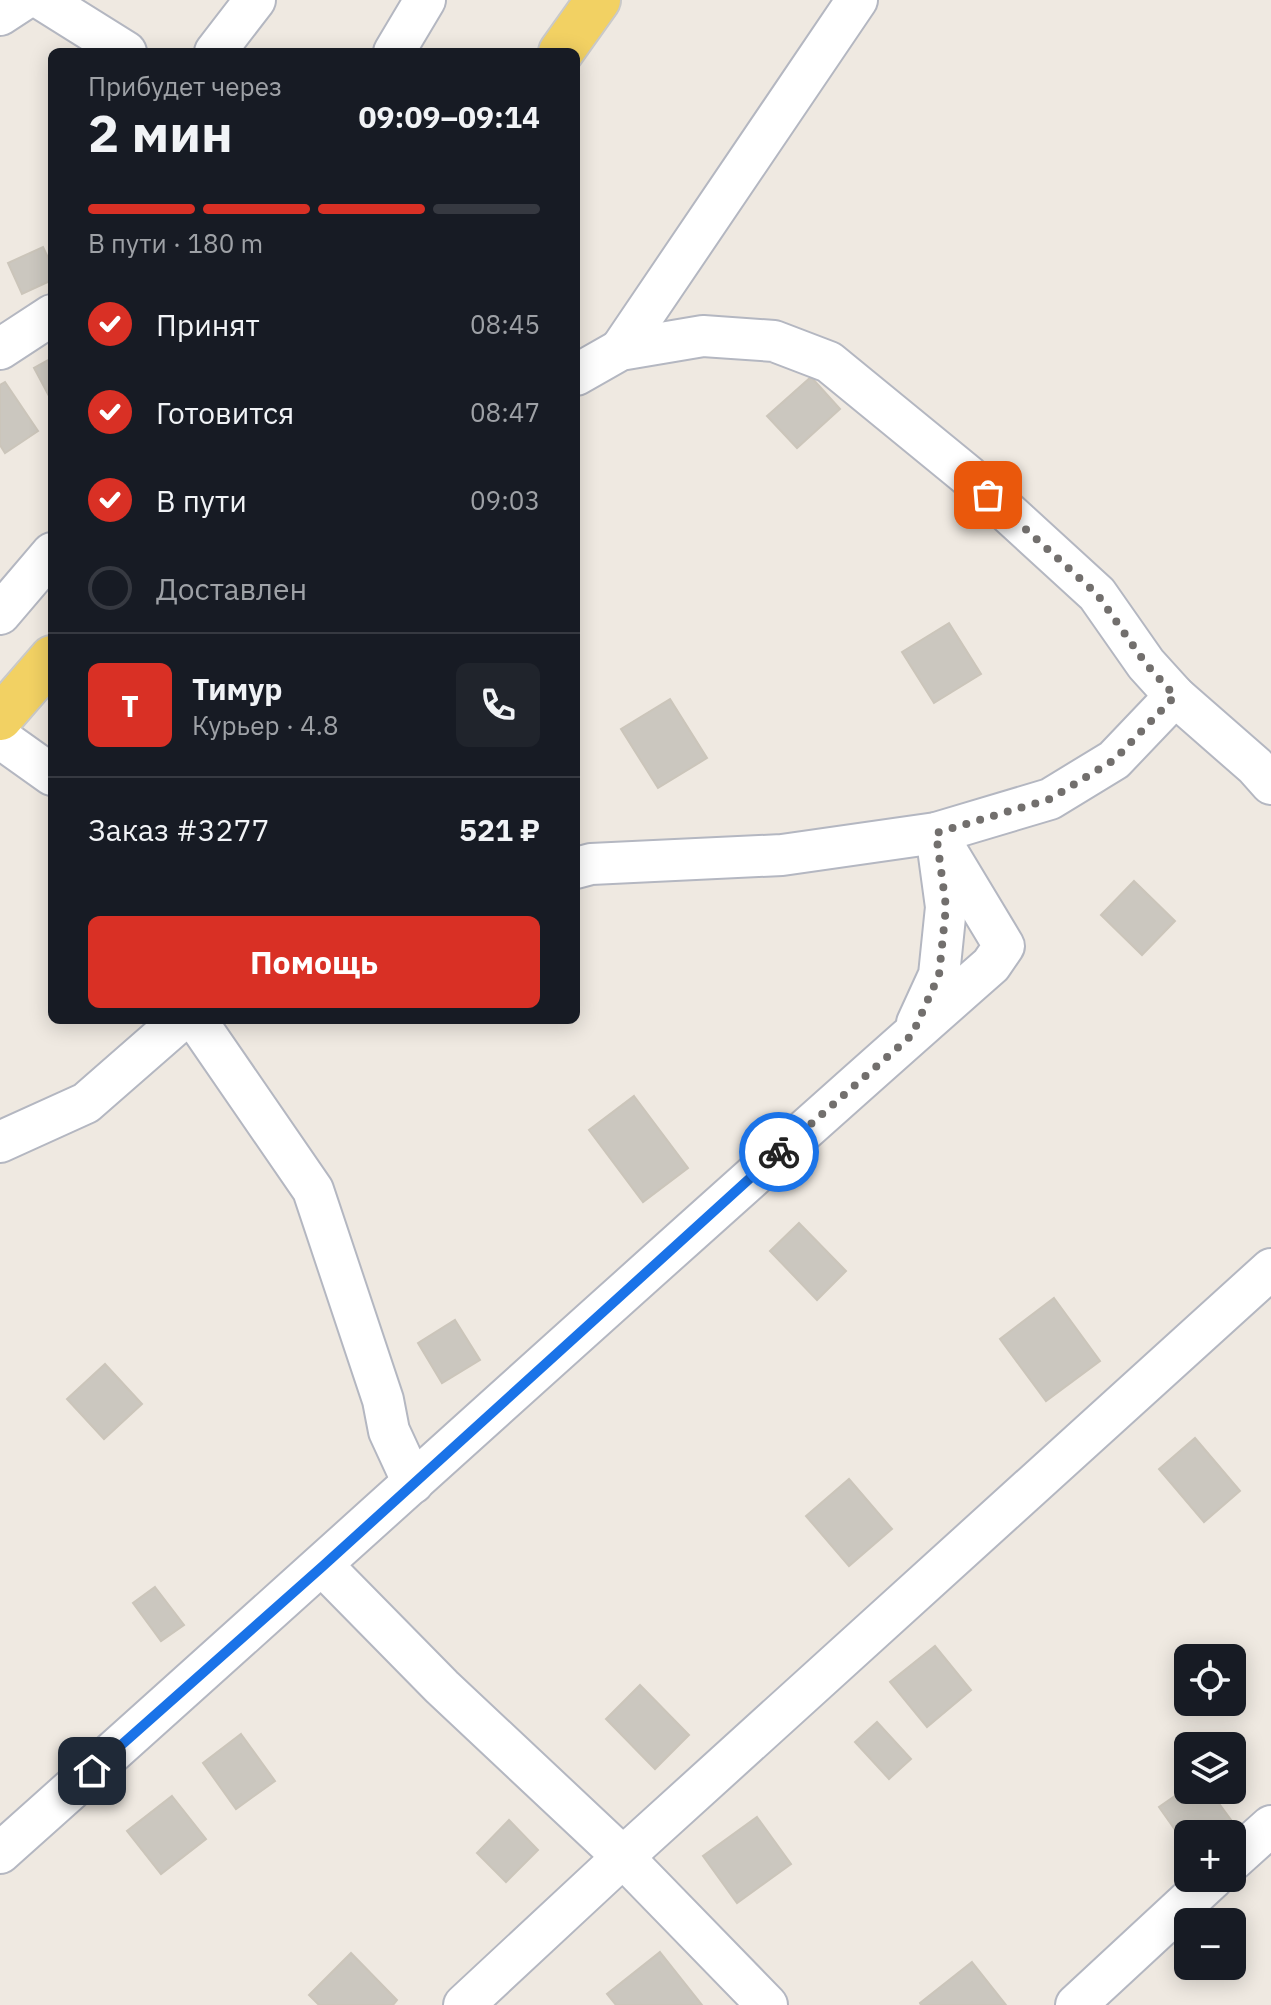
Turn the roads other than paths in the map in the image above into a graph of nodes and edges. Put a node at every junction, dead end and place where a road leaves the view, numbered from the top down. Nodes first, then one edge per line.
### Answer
1 (23, 0) edge
2 (43, 0) edge
3 (255, 0) edge
4 (425, 0) edge
5 (598, 0) edge
6 (857, 0) edge
7 (0, 15) edge
8 (120, 48) edge
9 (218, 48) edge
10 (396, 48) edge
11 (564, 48) edge
12 (48, 318) edge
13 (0, 349) edge
14 (620, 350) junction
15 (580, 373) edge
16 (48, 558) edge
17 (0, 614) edge
18 (48, 663) edge
19 (1175, 696) junction
20 (1, 719) edge
21 (48, 771) edge
22 (1271, 784) edge
23 (936, 833) junction
24 (580, 867) edge
25 (176, 1024) edge
26 (199, 1024) edge
27 (912, 1035) junction
28 (0, 1142) edge
29 (1271, 1269) edge
30 (413, 1483) junction
31 (323, 1566) junction
32 (1271, 1826) edge
33 (1246, 1848) edge
34 (0, 1853) edge
35 (623, 1857) junction
36 (1198, 1892) edge
37 (464, 2005) edge
38 (767, 2005) edge
39 (1076, 2005) edge

1 - 7 street
2 - 8 street
3 - 9 street
4 - 10 street
5 - 11 main road
6 - 14 street
12 - 13 street
14 - 15 street
14 - 19 street
16 - 17 street
18 - 20 main road
19 - 22 street
19 - 23 street
20 - 21 street
23 - 24 street
23 - 27 street
23 - 27 street
25 - 28 street
26 - 30 street
27 - 30 street
29 - 35 street
30 - 31 street
31 - 34 street
31 - 35 street
32 - 33 street
35 - 37 street
35 - 38 street
36 - 39 street

